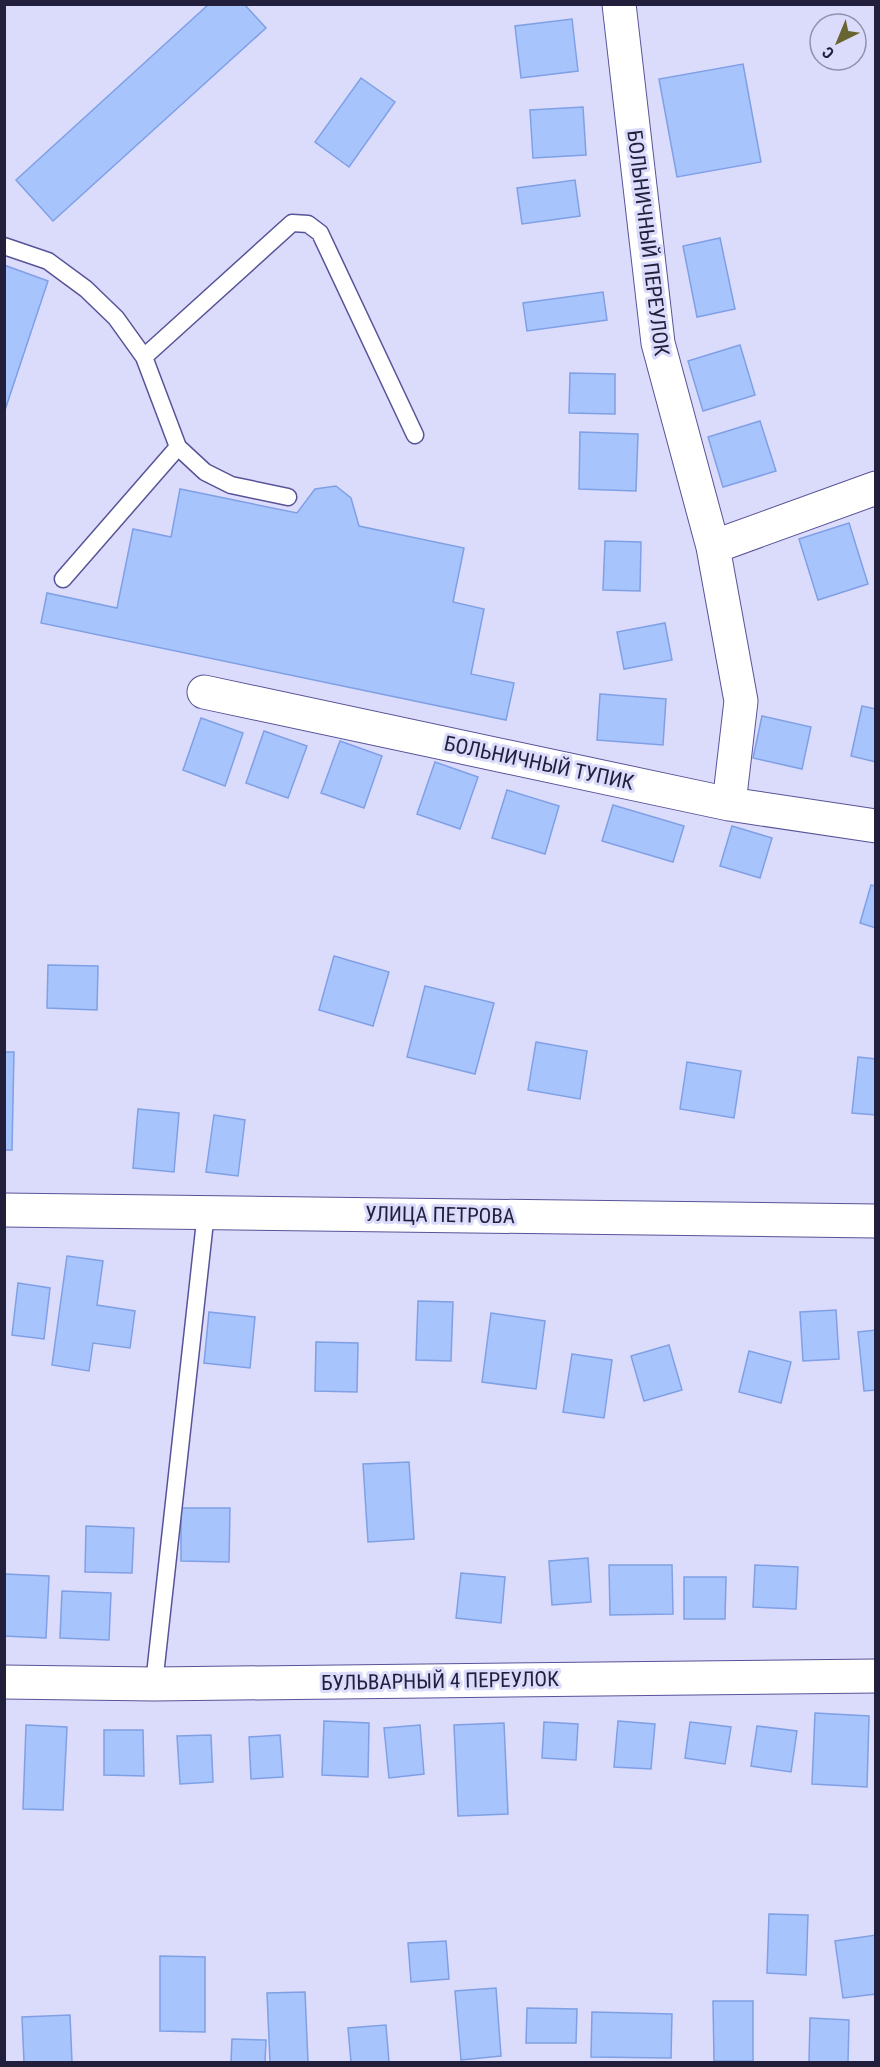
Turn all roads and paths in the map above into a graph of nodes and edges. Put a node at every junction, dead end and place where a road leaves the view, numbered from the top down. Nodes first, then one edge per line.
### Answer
1 (619, 4) edge
2 (4, 246) edge
3 (144, 357) junction
4 (416, 435) dead end
5 (178, 447) junction
6 (876, 488) edge
7 (288, 497) dead end
8 (713, 547) junction
9 (63, 579) dead end
10 (204, 692) dead end
11 (729, 804) junction
12 (876, 826) edge
13 (4, 1210) edge
14 (206, 1212) junction
15 (876, 1221) edge
16 (876, 1676) edge
17 (4, 1682) edge
18 (154, 1684) junction

1 - 8 street, БОЛЬНИЧНЫЙ ПЕРЕУЛОК
2 - 3 lane
3 - 4 lane
3 - 5 lane
5 - 7 lane
5 - 9 lane
6 - 8 street
8 - 11 street, БОЛЬНИЧНЫЙ ПЕРЕУЛОК
10 - 11 street, БОЛЬНИЧНЫЙ ТУПИК
11 - 12 street, БОЛЬНИЧНЫЙ ТУПИК
13 - 14 street, УЛИЦА ПЕТРОВА
14 - 15 street, УЛИЦА ПЕТРОВА
14 - 18 lane
16 - 18 street, БУЛЬВАРНЫЙ 4 ПЕРЕУЛОК
17 - 18 street, БУЛЬВАРНЫЙ 4 ПЕРЕУЛОК

